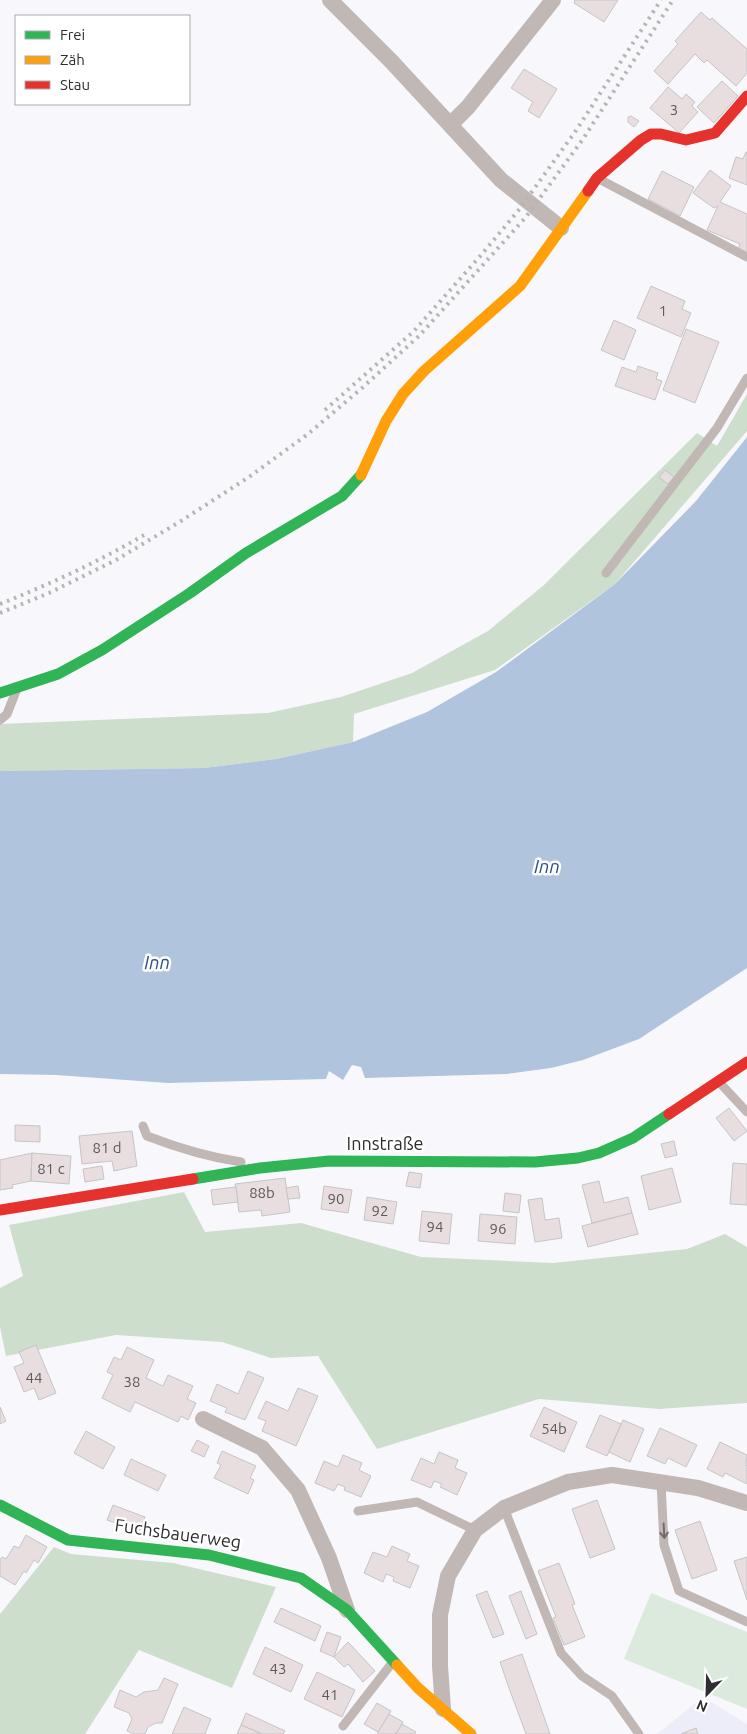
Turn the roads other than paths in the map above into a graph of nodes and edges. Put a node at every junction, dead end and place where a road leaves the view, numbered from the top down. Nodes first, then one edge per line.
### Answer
1 (330, 0) edge
2 (553, 0) edge
3 (747, 96) edge
4 (451, 124) junction
5 (597, 178) junction
6 (561, 228) junction
7 (747, 256) edge
8 (747, 378) edge
9 (606, 573) dead end
10 (16, 688) junction
11 (0, 693) edge
12 (0, 720) edge
13 (747, 1062) edge
14 (719, 1081) junction
15 (747, 1112) edge
16 (143, 1126) dead end
17 (260, 1168) junction
18 (0, 1210) edge
19 (203, 1419) dead end
20 (661, 1482) junction
21 (747, 1503) edge
22 (0, 1505) edge
23 (504, 1508) junction
24 (358, 1511) dead end
25 (475, 1530) junction
26 (347, 1610) junction
27 (747, 1622) edge
28 (393, 1661) junction
29 (443, 1710) junction
30 (343, 1726) dead end
31 (471, 1734) edge
32 (639, 1734) edge

1 - 4 street
2 - 4 street
3 - 5 street
4 - 6 street
5 - 6 street
5 - 7 lane
6 - 10 street
8 - 9 lane
10 - 11 street
10 - 12 lane
13 - 14 street, Innstraße
14 - 15 lane
14 - 17 street, Innstraße
16 - 17 lane
17 - 18 street, Innstraße
19 - 26 street, Fuchsbauerweg
20 - 21 street
20 - 23 street
20 -> 27 lane
22 - 26 street, Fuchsbauerweg
23 - 25 street
23 - 32 lane
24 - 25 lane
25 - 29 street
26 - 28 street, Fuchsbauerweg
28 - 29 street, Fuchsbauerweg
28 - 30 lane
29 - 31 street, Fuchsbauerweg

